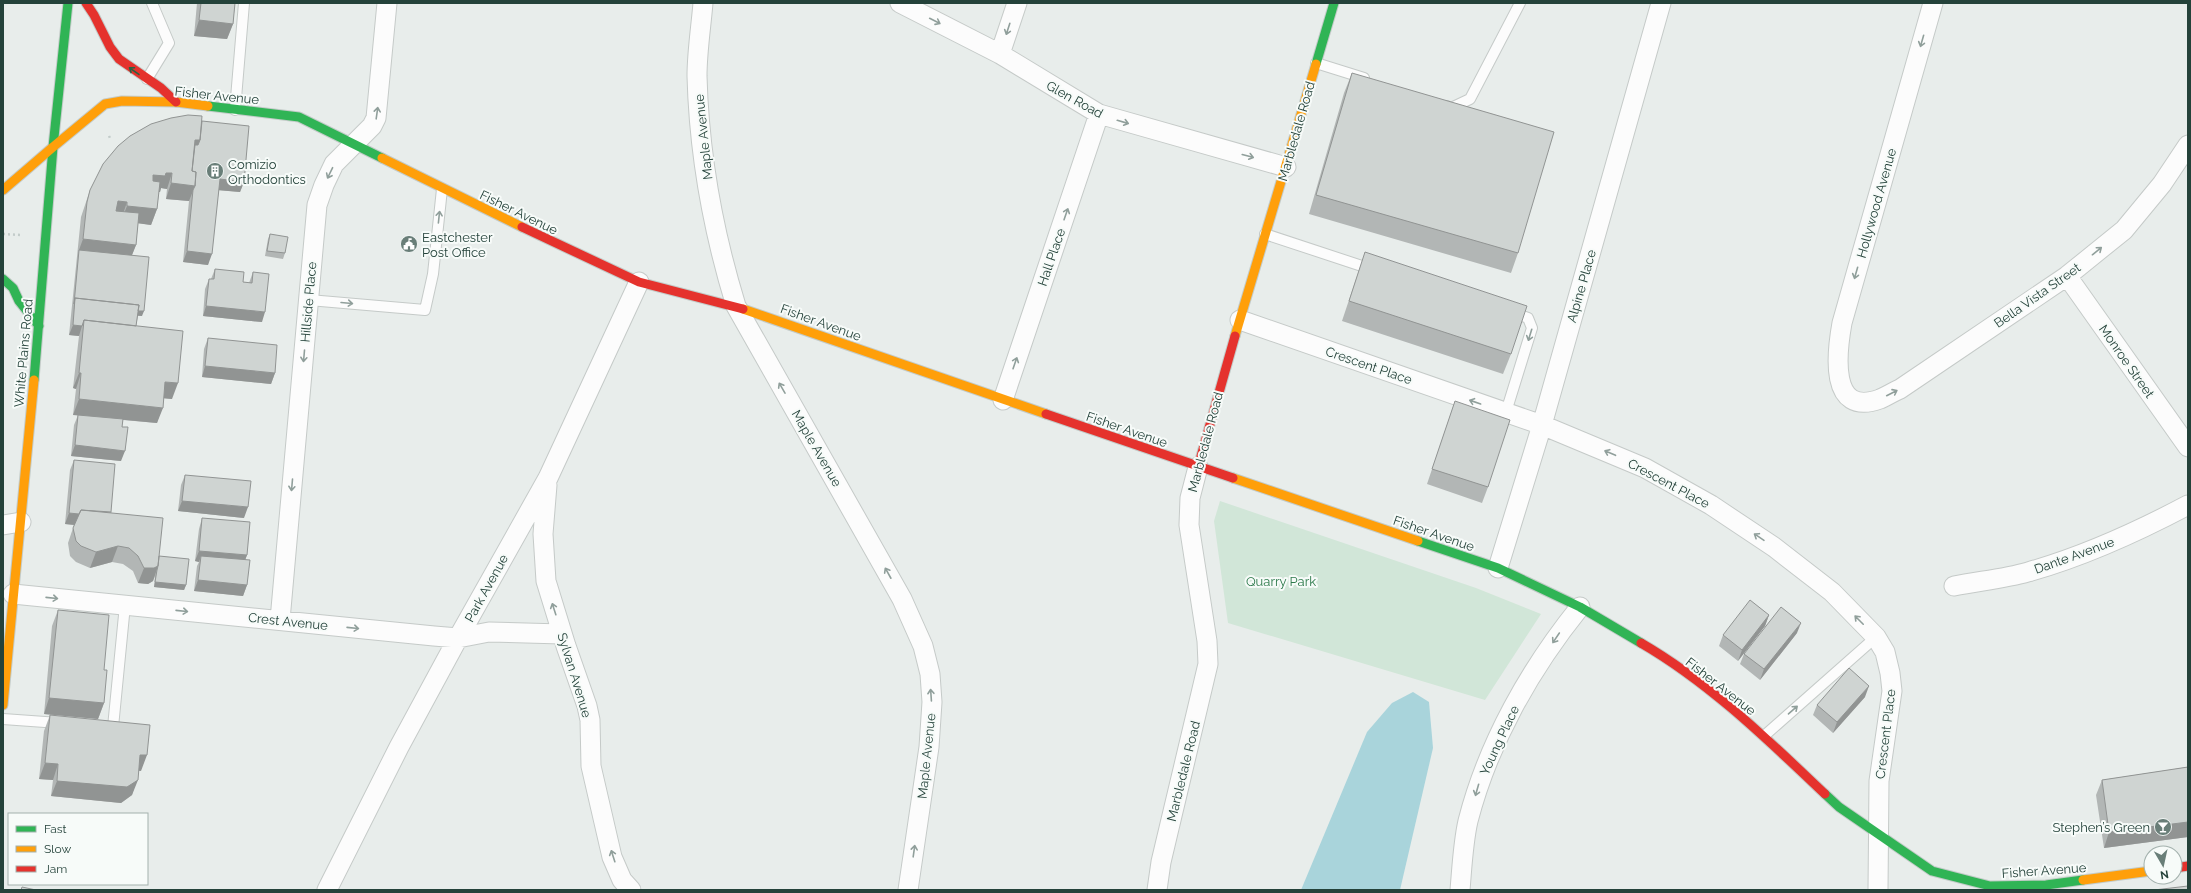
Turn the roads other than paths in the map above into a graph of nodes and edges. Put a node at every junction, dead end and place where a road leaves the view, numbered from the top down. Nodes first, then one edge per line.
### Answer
1 (68, 3) edge
2 (86, 3) edge
3 (152, 3) edge
4 (244, 3) edge
5 (387, 3) edge
6 (704, 3) edge
7 (900, 3) edge
8 (1017, 3) edge
9 (1334, 3) edge
10 (1520, 3) edge
11 (1661, 3) edge
12 (1933, 3) edge
13 (1000, 54) junction
14 (1316, 64) junction
15 (147, 79) junction
16 (1372, 81) edge
17 (176, 102) junction
18 (1436, 103) edge
19 (235, 110) junction
20 (1099, 114) junction
21 (355, 144) junction
22 (2188, 145) edge
23 (53, 147) junction
24 (1286, 167) junction
25 (442, 189) junction
26 (3, 190) edge
27 (1266, 234) junction
28 (1384, 273) edge
29 (2067, 276) junction
30 (3, 279) edge
31 (638, 282) junction
32 (309, 300) junction
33 (736, 306) junction
34 (1502, 308) edge
35 (1240, 320) junction
36 (38, 326) junction
37 (1003, 400) junction
38 (1855, 400) joint
39 (1506, 412) junction
40 (1542, 425) junction
41 (2188, 447) edge
42 (1198, 467) junction
43 (548, 478) junction
44 (2188, 505) edge
45 (12, 523) edge
46 (1498, 568) junction
47 (1954, 586) dead end
48 (13, 594) junction
49 (125, 605) junction
50 (1580, 607) junction
51 (280, 620) junction
52 (562, 634) junction
53 (1876, 637) junction
54 (458, 638) junction
55 (3, 705) edge
56 (3, 719) edge
57 (67, 724) edge
58 (98, 726) edge
59 (1764, 736) junction
60 (1879, 834) junction
61 (2143, 872) edge
62 (327, 890) edge
63 (631, 890) edge
64 (908, 890) edge
65 (1157, 890) edge
66 (1460, 890) edge
67 (1878, 890) edge

1 - 23 street, White Plains Road
15 -> 2 street
3 - 15 lane
4 - 19 lane
21 -> 5 street, Hillside Place
6 - 33 street, Maple Avenue
7 -> 13 street, Glen Road
8 -> 13 street
9 - 14 street, Marbledale Road
10 - 18 lane
11 - 40 street, Alpine Place
12 -> 38 street, Hollywood Avenue
13 - 20 street, Glen Road
14 - 16 lane
14 - 24 street, Marbledale Road
15 - 17 street
17 - 19 street, Fisher Avenue
17 - 23 street, Fisher Avenue
19 - 21 street, Fisher Avenue
20 -> 24 street, Glen Road
37 -> 20 street, Hall Place
21 - 25 street, Fisher Avenue
21 -> 32 street, Hillside Place
29 -> 22 street, Bella Vista Street
23 - 26 street, Fisher Avenue
23 - 36 street, White Plains Road
24 - 27 street, Marbledale Road
25 - 31 street, Fisher Avenue
32 -> 25 lane
27 - 28 lane
27 - 35 street, Marbledale Road
38 -> 29 street, Bella Vista Street
29 - 41 street, Monroe Street
30 - 36 street
31 - 33 street, Fisher Avenue
31 - 43 street, Park Avenue
32 -> 51 street, Hillside Place
33 - 37 street, Fisher Avenue
64 -> 33 street, Maple Avenue
34 -> 39 lane
39 -> 35 street, Crescent Place
35 - 42 street, Marbledale Road
36 - 45 street, White Plains Road
37 - 42 street, Fisher Avenue
39 - 40 street, Crescent Place
40 - 46 street, Alpine Place
53 -> 40 street, Crescent Place
42 - 46 street, Fisher Avenue
42 - 65 street, Marbledale Road
52 -> 43 street, Sylvan Avenue
43 - 54 street, Park Avenue
44 - 47 street, Dante Avenue
45 - 48 street, White Plains Road
46 - 50 street, Fisher Avenue
48 -> 49 street, Crest Avenue
48 - 55 street, White Plains Road
49 -> 51 street, Crest Avenue
49 - 58 lane
50 - 59 street, Fisher Avenue
50 -> 66 street, Young Place
51 -> 54 street, Crest Avenue
52 - 54 street, Crest Avenue
63 -> 52 street, Sylvan Avenue
59 -> 53 lane
53 - 60 street, Crescent Place
54 - 62 street, Park Avenue
56 - 57 lane
59 - 60 street, Fisher Avenue
60 - 61 street, Fisher Avenue
60 - 67 street, Crescent Place

